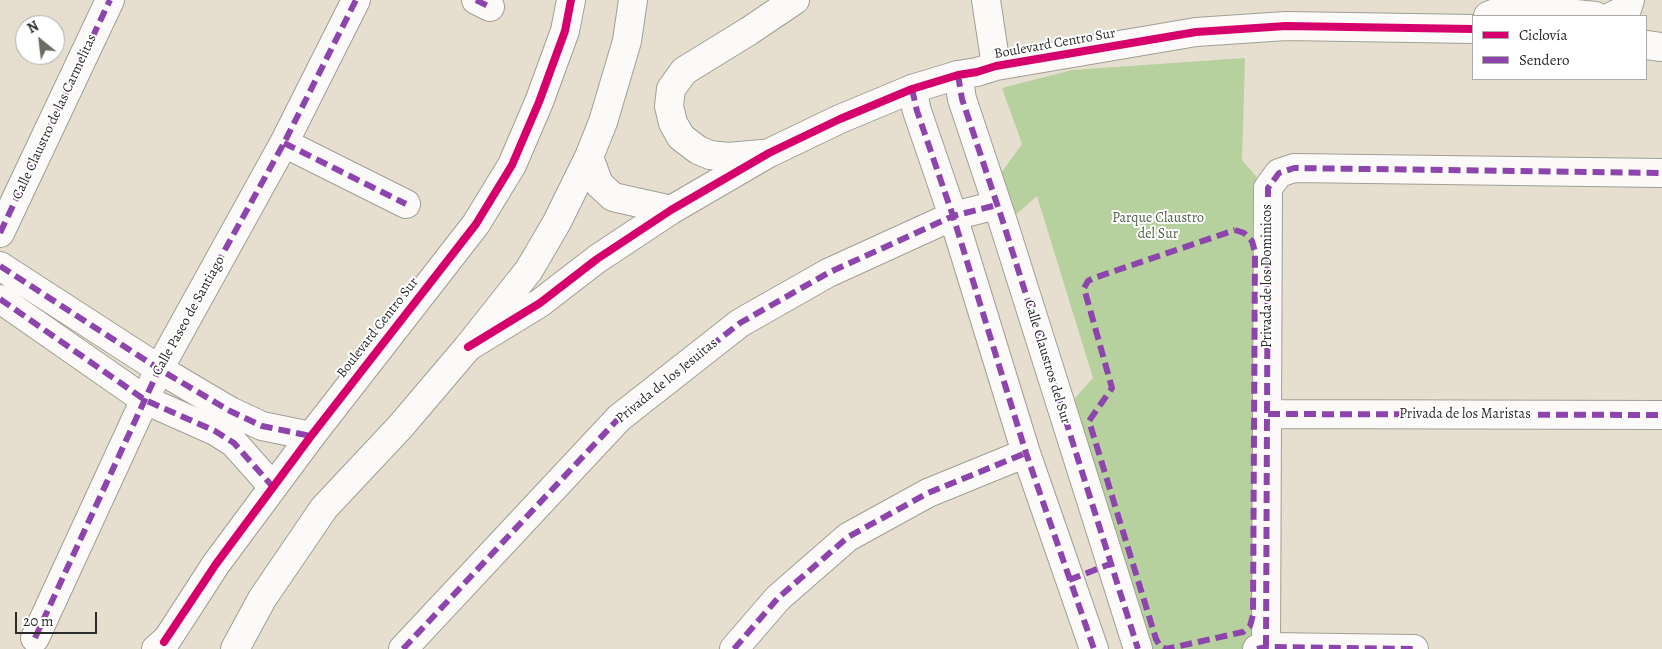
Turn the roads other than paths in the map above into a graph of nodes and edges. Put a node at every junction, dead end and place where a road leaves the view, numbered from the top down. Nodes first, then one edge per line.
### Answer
1 (110, 0) edge
2 (356, 0) edge
3 (571, 0) edge
4 (633, 0) edge
5 (795, 0) edge
6 (986, 0) edge
7 (1630, 0) edge
8 (1490, 15) edge
9 (1585, 15) edge
10 (1614, 15) edge
11 (1469, 26) edge
12 (1647, 45) edge
13 (1662, 47) edge
14 (996, 66) junction
15 (958, 75) junction
16 (912, 89) junction
17 (284, 143) junction
18 (769, 153) junction
19 (589, 157) junction
20 (1662, 173) edge
21 (406, 204) dead end
22 (997, 205) junction
23 (671, 210) junction
24 (953, 216) junction
25 (0, 233) edge
26 (0, 266) edge
27 (0, 299) edge
28 (468, 347) junction
29 (158, 369) junction
30 (145, 400) junction
31 (1268, 414) junction
32 (1662, 415) edge
33 (311, 436) junction
34 (1026, 453) junction
35 (273, 487) junction
36 (1110, 564) junction
37 (1069, 580) junction
38 (35, 638) dead end
39 (160, 647) edge
40 (1262, 648) edge
41 (235, 649) edge
42 (403, 649) edge
43 (734, 649) edge
44 (1094, 649) edge
45 (1138, 649) edge
46 (1414, 649) edge

1 - 25 street, Calle Claustro de las Carmelitas
2 - 17 street, Calle Paseo de Santiago
3 - 33 street, Boulevard Centro Sur
4 - 19 street
5 - 18 street
6 - 14 street
7 - 10 street
8 - 9 street
11 - 14 street, Boulevard Centro Sur
12 - 13 street
14 - 15 street, Boulevard Centro Sur
15 - 16 street, Boulevard Centro Sur
15 - 22 street, Calle Claustros del Sur
16 - 18 street, Boulevard Centro Sur
16 - 24 street
17 - 21 street
17 - 29 street, Calle Paseo de Santiago
18 - 23 street, Boulevard Centro Sur
19 - 23 street
19 - 28 street
20 - 31 street, Privada de los Dominicos
22 - 24 street, Privada de los Jesuitas
22 - 36 street, Calle Claustros del Sur
23 - 28 street, Boulevard Centro Sur
24 - 34 street
24 - 42 street, Privada de los Jesuitas
26 - 29 street
27 - 30 street
28 - 41 street
29 - 30 street, Calle Paseo de Santiago
29 - 33 street
30 - 35 street
30 - 38 street, Calle Paseo de Santiago
31 - 32 street, Privada de los Maristas
31 - 40 street, Privada de los Dominicos
33 - 35 street, Boulevard Centro Sur
34 - 37 street
34 - 43 street
35 - 39 street, Boulevard Centro Sur
36 - 37 street
36 - 45 street, Calle Claustros del Sur
37 - 44 street
40 - 46 street, Privada de los Dominicos

